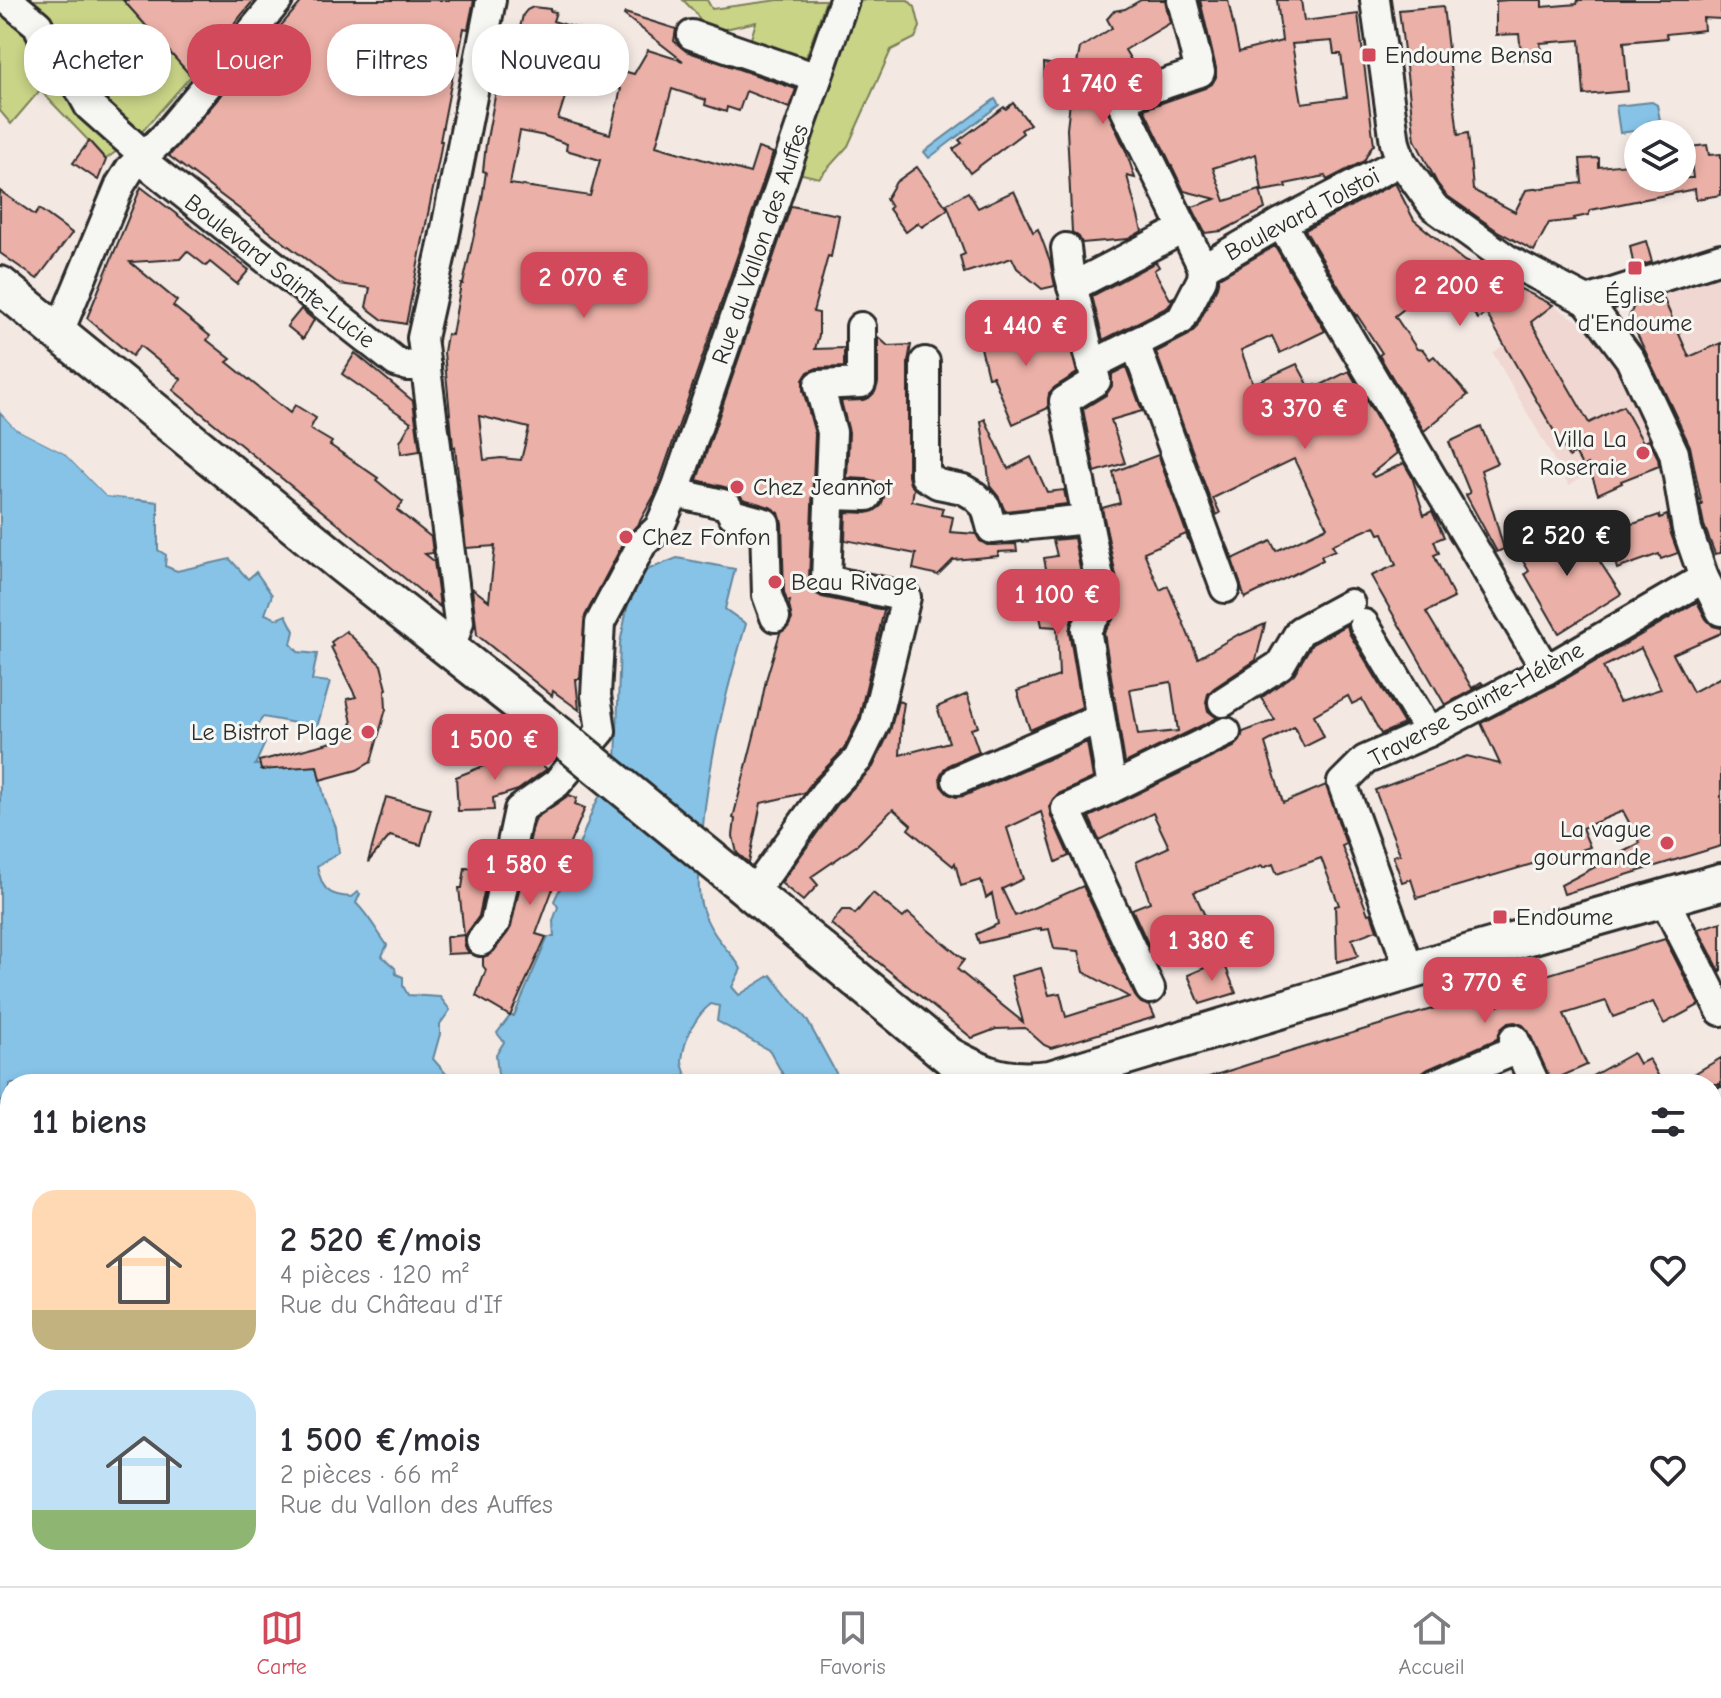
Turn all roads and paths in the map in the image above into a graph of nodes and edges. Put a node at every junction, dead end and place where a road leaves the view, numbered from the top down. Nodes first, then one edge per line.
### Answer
1 (8, 0) edge
2 (278, 0) edge
3 (491, 0) edge
4 (844, 0) edge
5 (1182, 0) edge
6 (1375, 0) edge
7 (1387, 0) edge
8 (692, 35) dead end
9 (817, 78) junction
10 (142, 157) junction
11 (1401, 161) junction
12 (1281, 223) junction
13 (1183, 229) junction
14 (1066, 248) dead end
15 (1721, 258) edge
16 (1203, 268) junction
17 (0, 285) edge
18 (1072, 287) junction
19 (1587, 301) junction
20 (861, 327) dead end
21 (59, 332) junction
22 (1135, 343) junction
23 (925, 362) dead end
24 (1092, 365) junction
25 (426, 366) junction
26 (676, 489) junction
27 (829, 495) junction
28 (867, 496) dead end
29 (1087, 519) junction
30 (1704, 578) junction
31 (1225, 588) dead end
32 (1721, 611) edge
33 (775, 617) dead end
34 (450, 650) junction
35 (1546, 670) junction
36 (1223, 702) dead end
37 (1100, 718) junction
38 (1226, 732) dead end
39 (1429, 732) junction
40 (957, 780) dead end
41 (1112, 788) junction
42 (1721, 882) edge
43 (743, 886) junction
44 (1664, 899) junction
45 (481, 941) dead end
46 (1473, 952) junction
47 (1410, 971) junction
48 (1150, 989) dead end
49 (1491, 990) dead end
50 (1721, 1011) edge
51 (970, 1074) edge
52 (1071, 1074) edge
53 (1455, 1074) edge
54 (1530, 1074) edge

1 - 10 street, Boulevard Sainte-Lucie
2 - 10 street
3 - 25 street
4 - 9 street, Rue du Vallon des Auffes
5 - 13 street
6 - 7 street
6 - 11 street
8 - 9 street
9 - 26 street, Rue du Vallon des Auffes
10 - 21 street
10 - 25 street, Boulevard Sainte-Lucie
11 - 12 street, Boulevard Tolstoï
11 - 19 street
12 - 16 street, Boulevard Tolstoï
12 - 35 street
13 - 16 street
13 - 18 street
14 - 18 street
15 - 19 street
16 - 22 street
17 - 21 main road
18 - 24 street
19 - 30 street
20 - 27 street
21 - 34 main road
22 - 24 street
22 - 31 street
23 - 29 street
24 - 29 street
25 - 34 street
26 - 33 street
26 - 45 street, Rue du Vallon des Auffes
27 - 28 street
27 - 43 street
29 - 37 street
30 - 32 street
30 - 35 street, Traverse Sainte-Hélène
34 - 43 main road, bridge
35 - 39 street, Traverse Sainte-Hélène
36 - 39 street
37 - 40 street
37 - 41 street
38 - 41 street
39 - 47 street, Traverse Sainte-Hélène
41 - 48 street
42 - 44 main road
43 - 51 main road
44 - 46 main road
44 - 50 street
46 - 47 main road
46 - 49 street
47 - 52 main road
53 - 54 street

